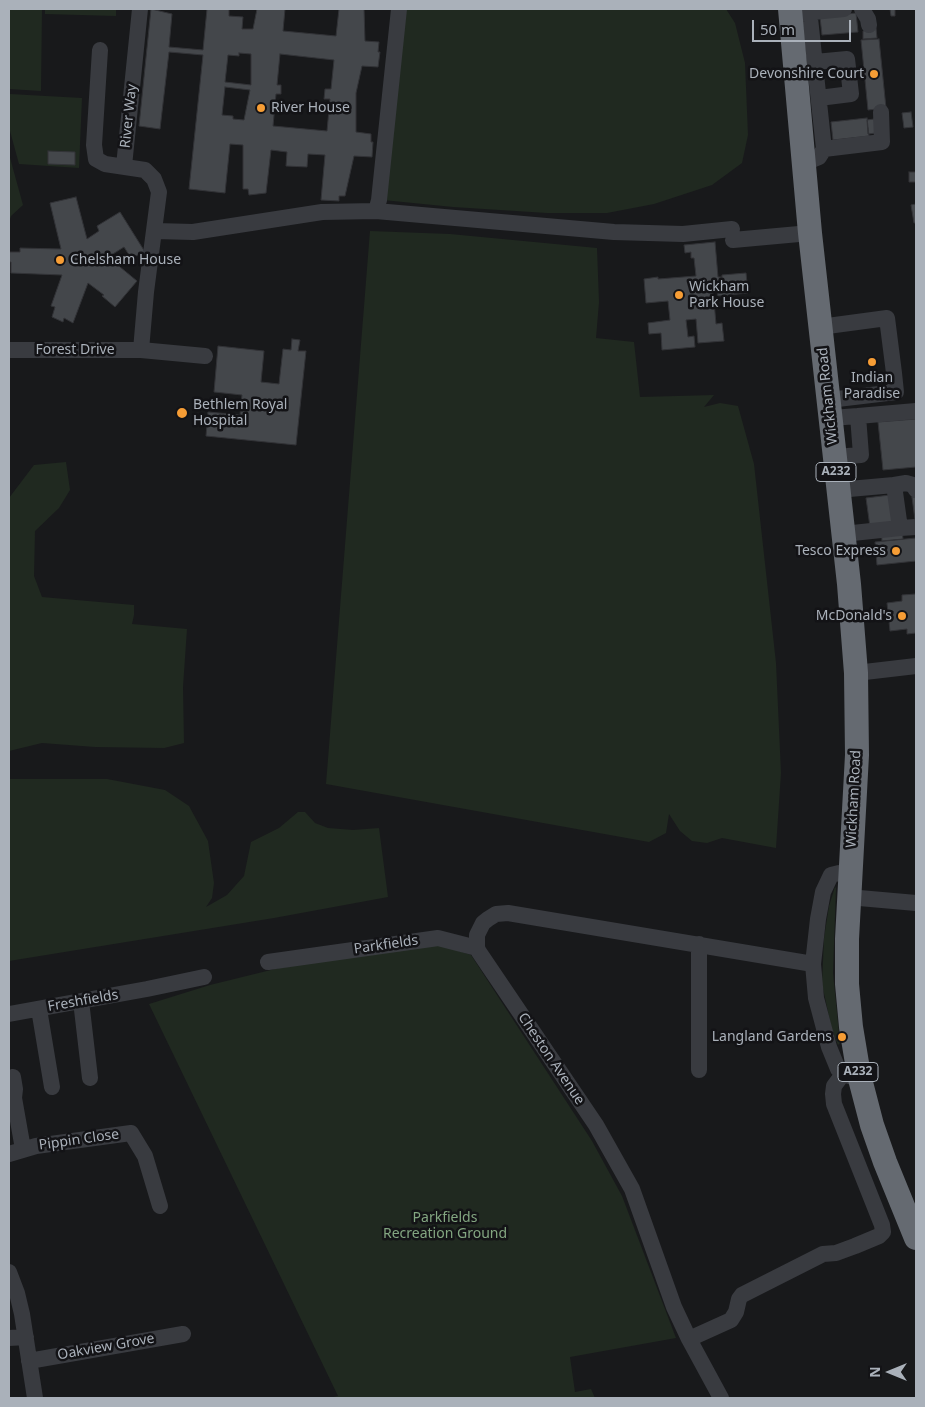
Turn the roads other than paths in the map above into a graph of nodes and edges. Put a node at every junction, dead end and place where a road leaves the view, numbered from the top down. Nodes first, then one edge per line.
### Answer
1 (140, 9) edge
2 (399, 9) edge
3 (844, 9) edge
4 (862, 9) edge
5 (796, 12) edge
6 (869, 26) dead end
7 (100, 50) dead end
8 (815, 62) junction
9 (819, 98) junction
10 (881, 112) dead end
11 (824, 149) junction
12 (804, 163) junction
13 (124, 166) junction
14 (376, 211) junction
15 (155, 231) junction
16 (810, 233) junction
17 (820, 327) junction
18 (9, 350) edge
19 (141, 350) junction
20 (205, 356) dead end
21 (829, 409) junction
22 (916, 411) edge
23 (858, 416) junction
24 (834, 457) junction
25 (894, 485) junction
26 (838, 490) junction
27 (916, 490) edge
28 (916, 527) edge
29 (900, 528) junction
30 (843, 534) junction
31 (916, 666) edge
32 (856, 673) junction
33 (850, 874) junction
34 (848, 897) junction
35 (916, 903) edge
36 (699, 944) junction
37 (477, 948) junction
38 (268, 962) dead end
39 (813, 964) junction
40 (204, 977) dead end
41 (81, 1001) junction
42 (39, 1009) junction
43 (9, 1014) edge
44 (699, 1070) dead end
45 (851, 1075) junction
46 (13, 1077) dead end
47 (90, 1078) dead end
48 (52, 1087) dead end
49 (16, 1151) edge
50 (160, 1206) dead end
51 (916, 1238) edge
52 (9, 1272) edge
53 (183, 1334) dead end
54 (26, 1337) junction
55 (9, 1338) edge
56 (689, 1339) junction
57 (29, 1361) junction
58 (35, 1398) edge
59 (721, 1398) edge

1 - 13 street, River Way
2 - 14 street
3 - 5 street
4 - 6 street
5 - 8 street
5 - 12 highway, Wickham Road / A232
7 - 13 street
8 - 9 street
8 - 9 street
9 - 11 street
10 - 11 street
11 - 12 street
12 - 16 highway, Wickham Road / A232
13 - 15 street, River Way
14 - 15 street
14 - 16 street
15 - 19 street, River Way
16 - 17 highway, Wickham Road / A232
17 - 21 highway, Wickham Road / A232
17 - 21 street
18 - 19 street, Forest Drive
19 - 20 street, Forest Drive
21 - 23 street
21 - 24 highway, Wickham Road / A232
22 - 23 street
23 - 24 street
24 - 26 highway, Wickham Road / A232
25 - 26 street
25 - 27 street
25 - 29 street
26 - 30 highway, Wickham Road / A232
28 - 29 street
29 - 30 street
30 - 32 highway, Wickham Road / A232
31 - 32 street
32 - 33 highway, Wickham Road / A232
33 - 34 highway, Wickham Road / A232
33 - 39 street, Wickham Road
34 - 35 street
34 - 45 highway, Wickham Road / A232
36 - 37 street
36 - 39 street
36 - 44 street
37 - 38 street, Parkfields
37 - 56 street, Cheston Avenue
39 - 45 street, Wickham Road
40 - 41 street, Freshfields
41 - 42 street, Freshfields
41 - 47 street
42 - 43 street, Freshfields
42 - 48 street
45 - 51 highway, Wickham Road / A232
45 - 56 street
46 - 49 street
49 - 50 street, Pippin Close
52 - 54 street
53 - 57 street, Oakview Grove
54 - 55 street
54 - 57 street
56 - 59 street, Cheston Avenue
57 - 58 street

